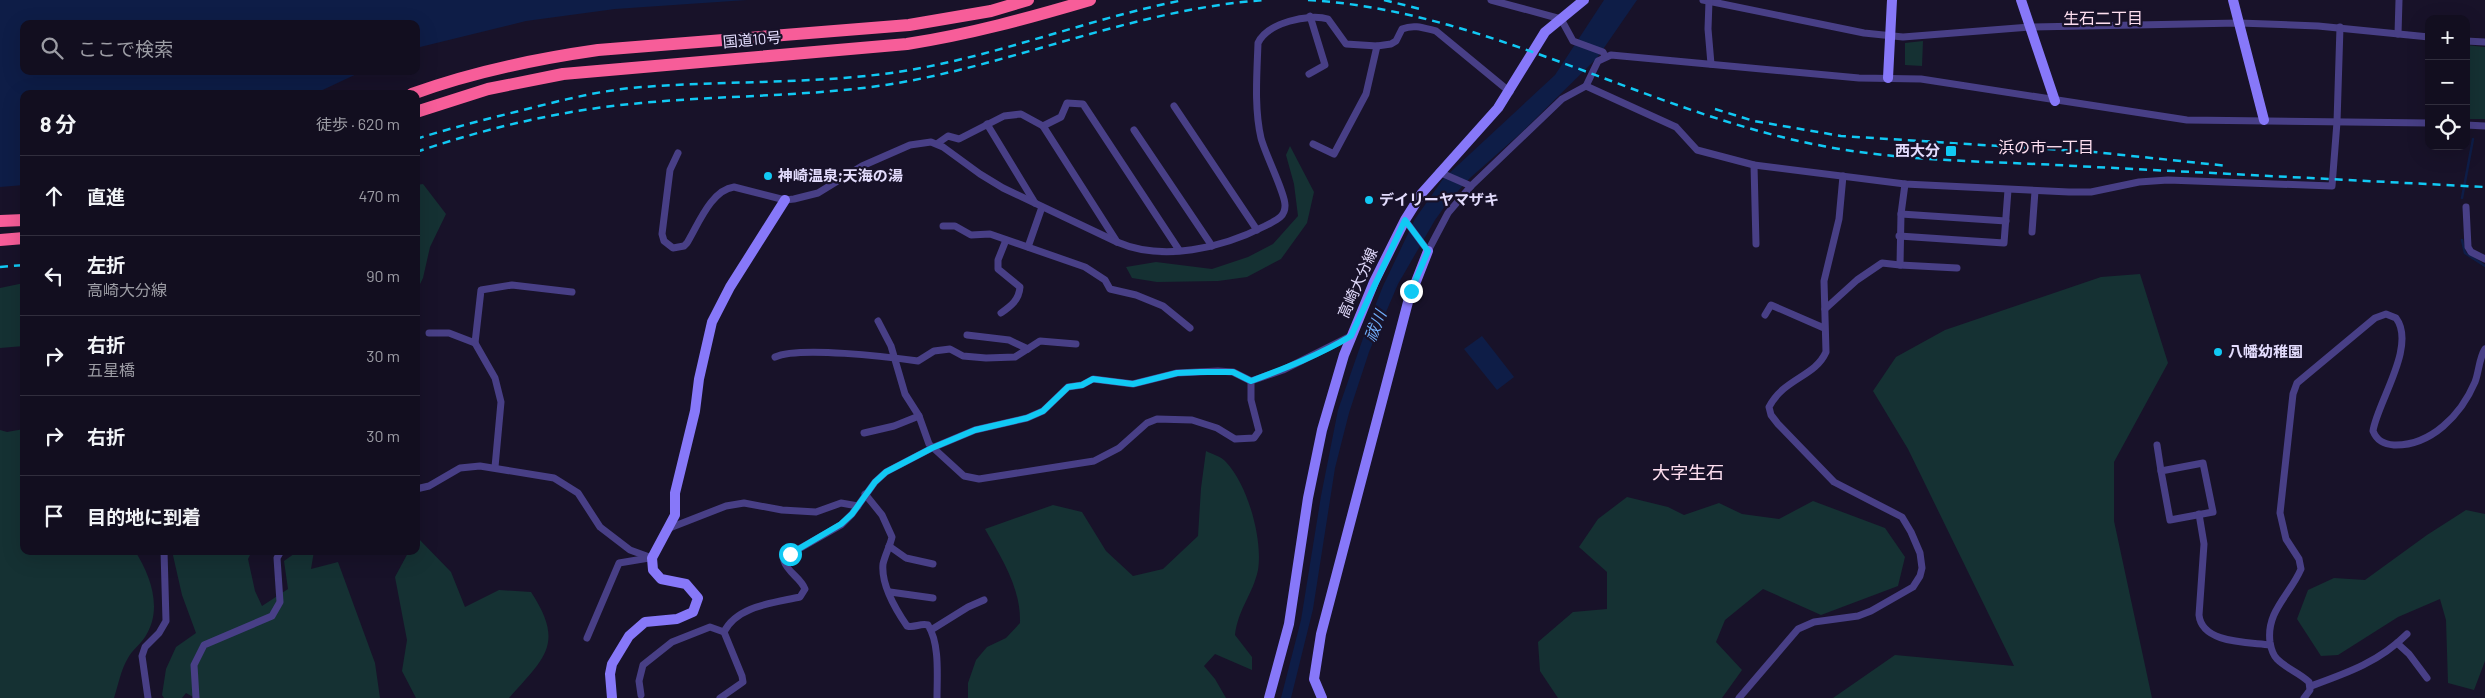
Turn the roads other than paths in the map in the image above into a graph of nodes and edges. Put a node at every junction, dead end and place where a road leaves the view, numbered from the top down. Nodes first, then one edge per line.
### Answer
1 (1028, 0) edge
2 (1090, 0) edge
3 (1491, 0) edge
4 (1584, 0) edge
5 (1892, 0) edge
6 (2021, 0) edge
7 (2233, 0) edge
8 (2398, 0) edge
9 (1706, 1) edge
10 (1310, 16) junction
11 (1561, 19) junction
12 (2239, 24) junction
13 (2030, 27) junction
14 (2340, 27) junction
15 (2398, 34) junction
16 (1890, 37) junction
17 (2425, 37) edge
18 (2470, 41) edge
19 (2485, 42) edge
20 (1377, 46) junction
21 (1604, 54) junction
22 (1711, 64) junction
23 (1309, 74) dead end
24 (1888, 78) junction
25 (1586, 86) junction
26 (420, 91) edge
27 (1510, 92) junction
28 (2055, 100) junction
29 (1174, 106) dead end
30 (420, 111) edge
31 (2264, 120) junction
32 (2337, 122) junction
33 (2425, 123) edge
34 (987, 124) junction
35 (2470, 125) edge
36 (1043, 126) junction
37 (2485, 126) edge
38 (1134, 130) dead end
39 (938, 143) junction
40 (1313, 144) dead end
41 (678, 153) dead end
42 (1754, 165) junction
43 (1442, 173) junction
44 (1843, 176) junction
45 (1905, 184) junction
46 (1469, 185) junction
47 (2008, 190) junction
48 (2035, 191) junction
49 (785, 200) junction
50 (1039, 205) junction
51 (2466, 207) dead end
52 (1901, 214) junction
53 (20, 220) edge
54 (0, 221) edge
55 (2006, 221) junction
56 (1407, 223) junction
57 (943, 226) dead end
58 (1257, 230) junction
59 (2032, 232) dead end
60 (1899, 236) junction
61 (20, 238) edge
62 (0, 240) edge
63 (1006, 240) junction
64 (1117, 242) junction
65 (1756, 244) dead end
66 (1212, 246) junction
67 (1028, 247) junction
68 (1427, 249) junction
69 (1179, 250) junction
70 (2485, 259) edge
71 (1900, 265) junction
72 (1957, 268) dead end
73 (572, 292) dead end
74 (1825, 309) junction
75 (1001, 313) dead end
76 (1765, 315) dead end
77 (878, 321) dead end
78 (1190, 328) dead end
79 (1824, 328) junction
80 (429, 333) dead end
81 (967, 335) dead end
82 (1351, 336) junction
83 (474, 343) junction
84 (1076, 344) dead end
85 (1028, 349) junction
86 (2485, 349) edge
87 (775, 357) dead end
88 (893, 357) junction
89 (1251, 381) junction
90 (919, 416) junction
91 (864, 433) dead end
92 (2157, 445) dead end
93 (932, 448) junction
94 (495, 466) junction
95 (2161, 471) junction
96 (420, 488) edge
97 (865, 494) junction
98 (858, 506) junction
99 (2199, 514) junction
100 (667, 528) junction
101 (890, 546) junction
102 (164, 555) edge
103 (279, 555) edge
104 (652, 558) junction
105 (933, 564) dead end
106 (890, 592) junction
107 (933, 598) dead end
108 (984, 600) dead end
109 (931, 630) junction
110 (724, 632) junction
111 (2406, 634) dead end
112 (587, 638) dead end
113 (2397, 643) junction
114 (2270, 645) junction
115 (2427, 678) dead end
116 (2311, 686) junction
117 (641, 695) dead end
118 (148, 698) edge
119 (196, 698) edge
120 (612, 698) edge
121 (720, 698) edge
122 (937, 698) edge
123 (1268, 698) edge
124 (1322, 698) edge
125 (1739, 698) edge
126 (2304, 698) edge

1 - 26 highway, 国道10号
2 - 30 highway, 国道10号
3 - 11 street
4 - 11 street, 高崎大分線
5 - 16 street
6 - 13 street
7 - 12 street
8 - 15 street
9 - 16 street
9 - 22 street
10 - 20 street
10 - 23 street
10 - 58 street
11 - 21 street
11 - 27 street, 高崎大分線
12 - 13 street
12 - 14 street
12 - 31 street
13 - 16 street
13 - 28 street
14 - 15 street
14 - 32 street
15 - 17 street
16 - 24 street
18 - 19 street
20 - 27 street
20 - 40 street
21 - 22 street
21 - 25 street
22 - 24 street
24 - 28 street
25 - 42 street
25 - 46 street
27 - 43 street, 高崎大分線
28 - 31 street
29 - 58 street
31 - 32 street
32 - 33 street
32 - 48 street
34 - 36 street
34 - 39 street
34 - 50 street
35 - 37 street
36 - 64 street
36 - 69 street
38 - 66 street
39 - 49 street
39 - 50 street
41 - 49 street
42 - 44 street
42 - 65 street
43 - 46 street
43 - 56 street, 高崎大分線
44 - 45 street
44 - 74 street
45 - 47 street
45 - 52 street
46 - 68 street
47 - 48 street
47 - 55 street
48 - 59 street
49 - 100 street
50 - 64 street
50 - 67 street
51 - 70 street
52 - 55 street
52 - 60 street
53 - 54 highway
55 - 60 street
56 - 68 street
56 - 82 street, 高崎大分線
57 - 63 street
58 - 66 street
60 - 71 street
61 - 62 highway
63 - 67 street
63 - 75 street
64 - 69 street
66 - 69 street
67 - 78 street
68 - 124 street
71 - 72 street
71 - 74 street
73 - 83 street
74 - 79 street
76 - 79 street
77 - 88 street
79 - 125 street
80 - 83 street
81 - 85 street
82 - 89 street
82 - 123 street, 高崎大分線
83 - 94 street
84 - 85 street
85 - 88 street
86 - 114 street
87 - 88 street
88 - 90 street
89 - 93 street
89 - 93 street
90 - 91 street
90 - 93 street
92 - 95 street
93 - 97 street
94 - 96 street
94 - 104 street
95 - 99 street
95 - 99 street
97 - 98 street
97 - 101 street
98 - 100 street
98 - 110 street
99 - 114 street
100 - 104 street
101 - 105 street
101 - 106 street
102 - 118 street
103 - 119 street
104 - 112 street
104 - 120 street
106 - 107 street
106 - 109 street
108 - 109 street
109 - 122 street
110 - 117 street
110 - 121 street
111 - 113 street
113 - 115 street
113 - 116 street
114 - 116 street
116 - 126 street

